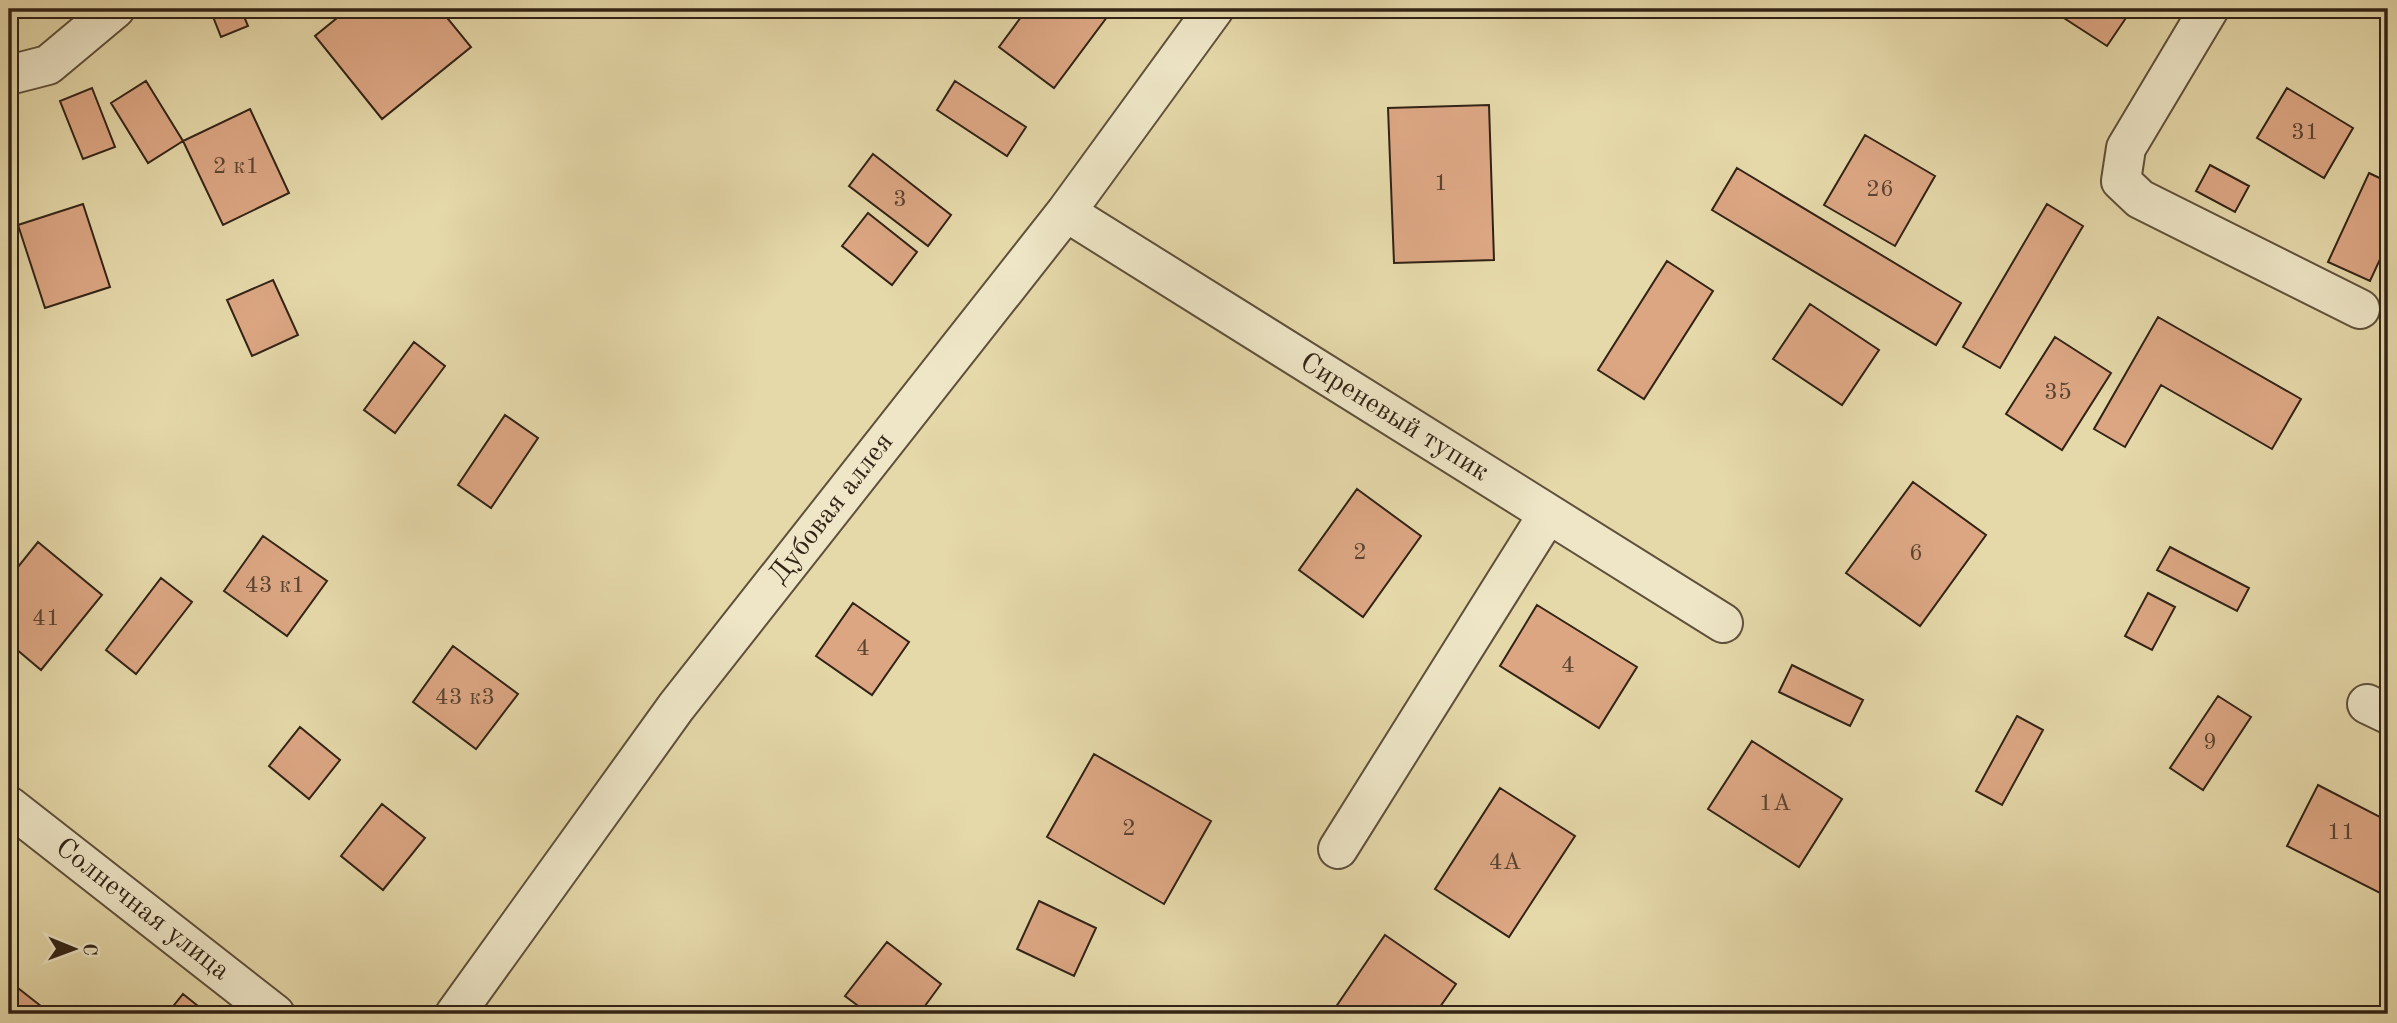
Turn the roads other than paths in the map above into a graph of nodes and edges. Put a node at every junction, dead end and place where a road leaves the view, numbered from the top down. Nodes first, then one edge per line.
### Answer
1 (115, 9) edge
2 (1214, 9) edge
3 (2209, 9) edge
4 (9, 75) edge
5 (1066, 212) junction
6 (2360, 309) dead end
7 (1548, 514) junction
8 (1723, 624) dead end
9 (9, 806) edge
10 (1338, 849) dead end
11 (275, 1014) edge
12 (455, 1014) edge

1 - 4 lane
2 - 5 lane, Дубовая аллея
3 - 6 lane
5 - 7 lane, Сиреневый тупик
5 - 12 lane, Дубовая аллея
7 - 8 lane, Сиреневый тупик
7 - 10 lane
9 - 11 lane, Солнечная улица

